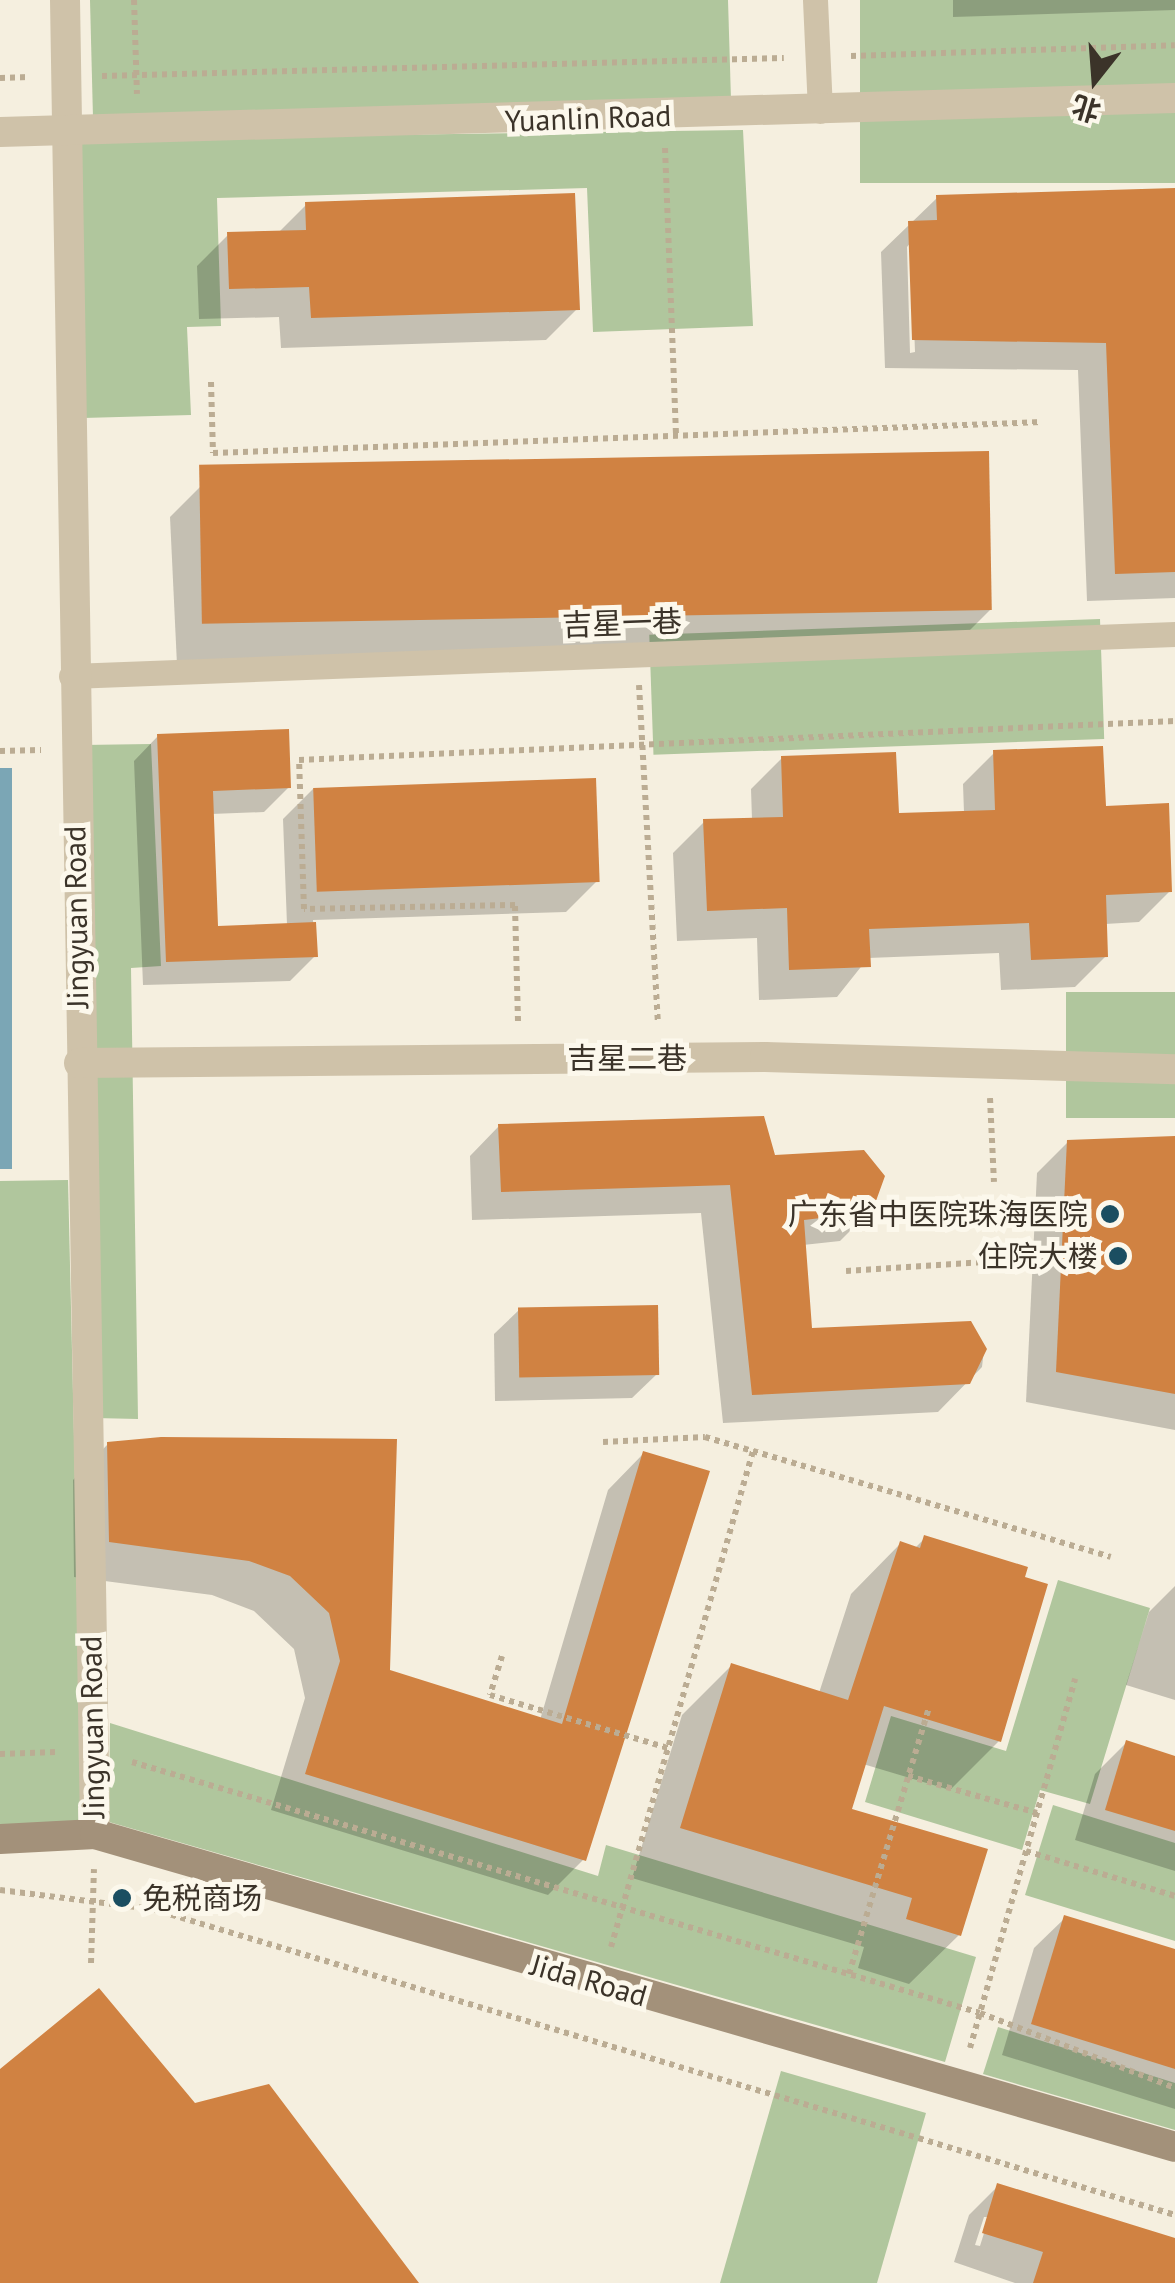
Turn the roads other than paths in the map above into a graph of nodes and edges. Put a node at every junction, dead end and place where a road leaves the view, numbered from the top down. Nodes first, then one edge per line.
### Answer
1 (66, 0) edge
2 (815, 0) edge
3 (1175, 98) edge
4 (820, 111) junction
5 (0, 132) edge
6 (70, 132) junction
7 (1175, 634) edge
8 (71, 676) junction
9 (78, 1063) junction
10 (1175, 1068) edge
11 (95, 1834) junction
12 (0, 1839) edge
13 (1175, 2146) edge

1 - 6 street, Jingyuan Road
2 - 4 lane
3 - 4 street, Yuanlin Road
4 - 6 street, Yuanlin Road
5 - 6 street, Yuanlin Road
6 - 8 street, Jingyuan Road
7 - 8 lane, 吉星一巷
8 - 9 street, Jingyuan Road
9 - 10 street, 吉星二巷
9 - 11 street, Jingyuan Road
11 - 12 main road, Jida Road
11 - 13 main road, Jida Road

